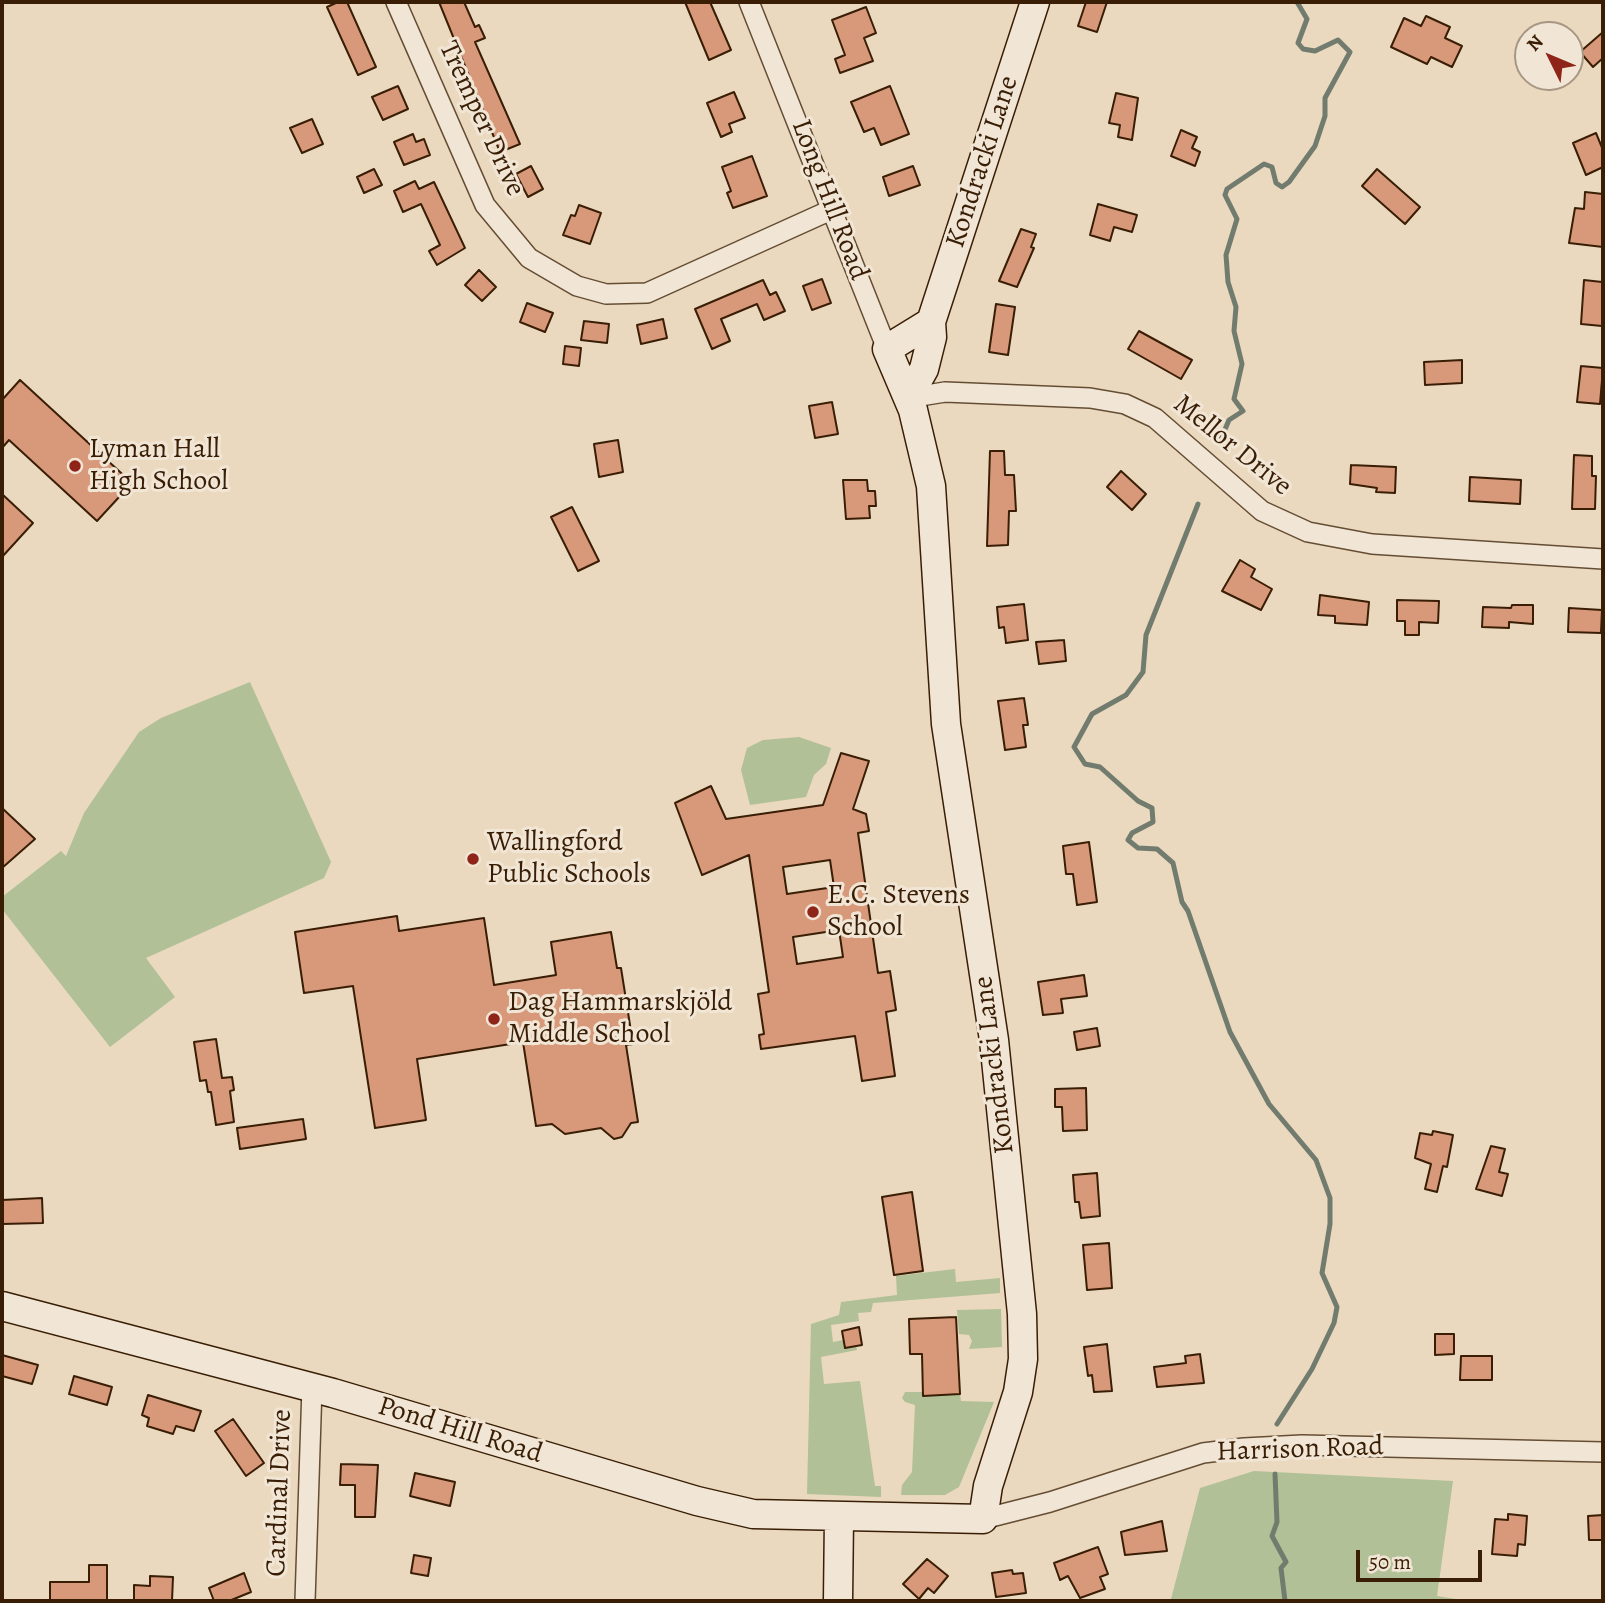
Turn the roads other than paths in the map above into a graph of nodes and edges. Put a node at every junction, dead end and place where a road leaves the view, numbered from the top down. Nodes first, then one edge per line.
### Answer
1 (396, 2) edge
2 (750, 2) edge
3 (1035, 2) edge
4 (832, 209) junction
5 (931, 322) junction
6 (887, 349) junction
7 (908, 398) junction
8 (1603, 559) edge
9 (2, 1306) edge
10 (312, 1387) junction
11 (1603, 1452) edge
12 (839, 1517) junction
13 (983, 1519) junction
14 (305, 1601) edge
15 (838, 1601) edge

1 - 4 street, Tremper Drive
2 - 4 street, Long Hill Road
3 - 5 main road, Kondracki Lane
4 - 6 street, Long Hill Road
5 - 6 main road
5 - 7 main road, Kondracki Lane
6 - 7 main road, Long Hill Road
7 - 8 street, Mellor Drive
7 - 13 main road, Kondracki Lane
9 - 10 main road, Pond Hill Road
10 - 12 main road, Pond Hill Road
10 - 14 street, Cardinal Drive
11 - 13 street, Harrison Road
12 - 13 main road, Harrison Road
12 - 15 main road

